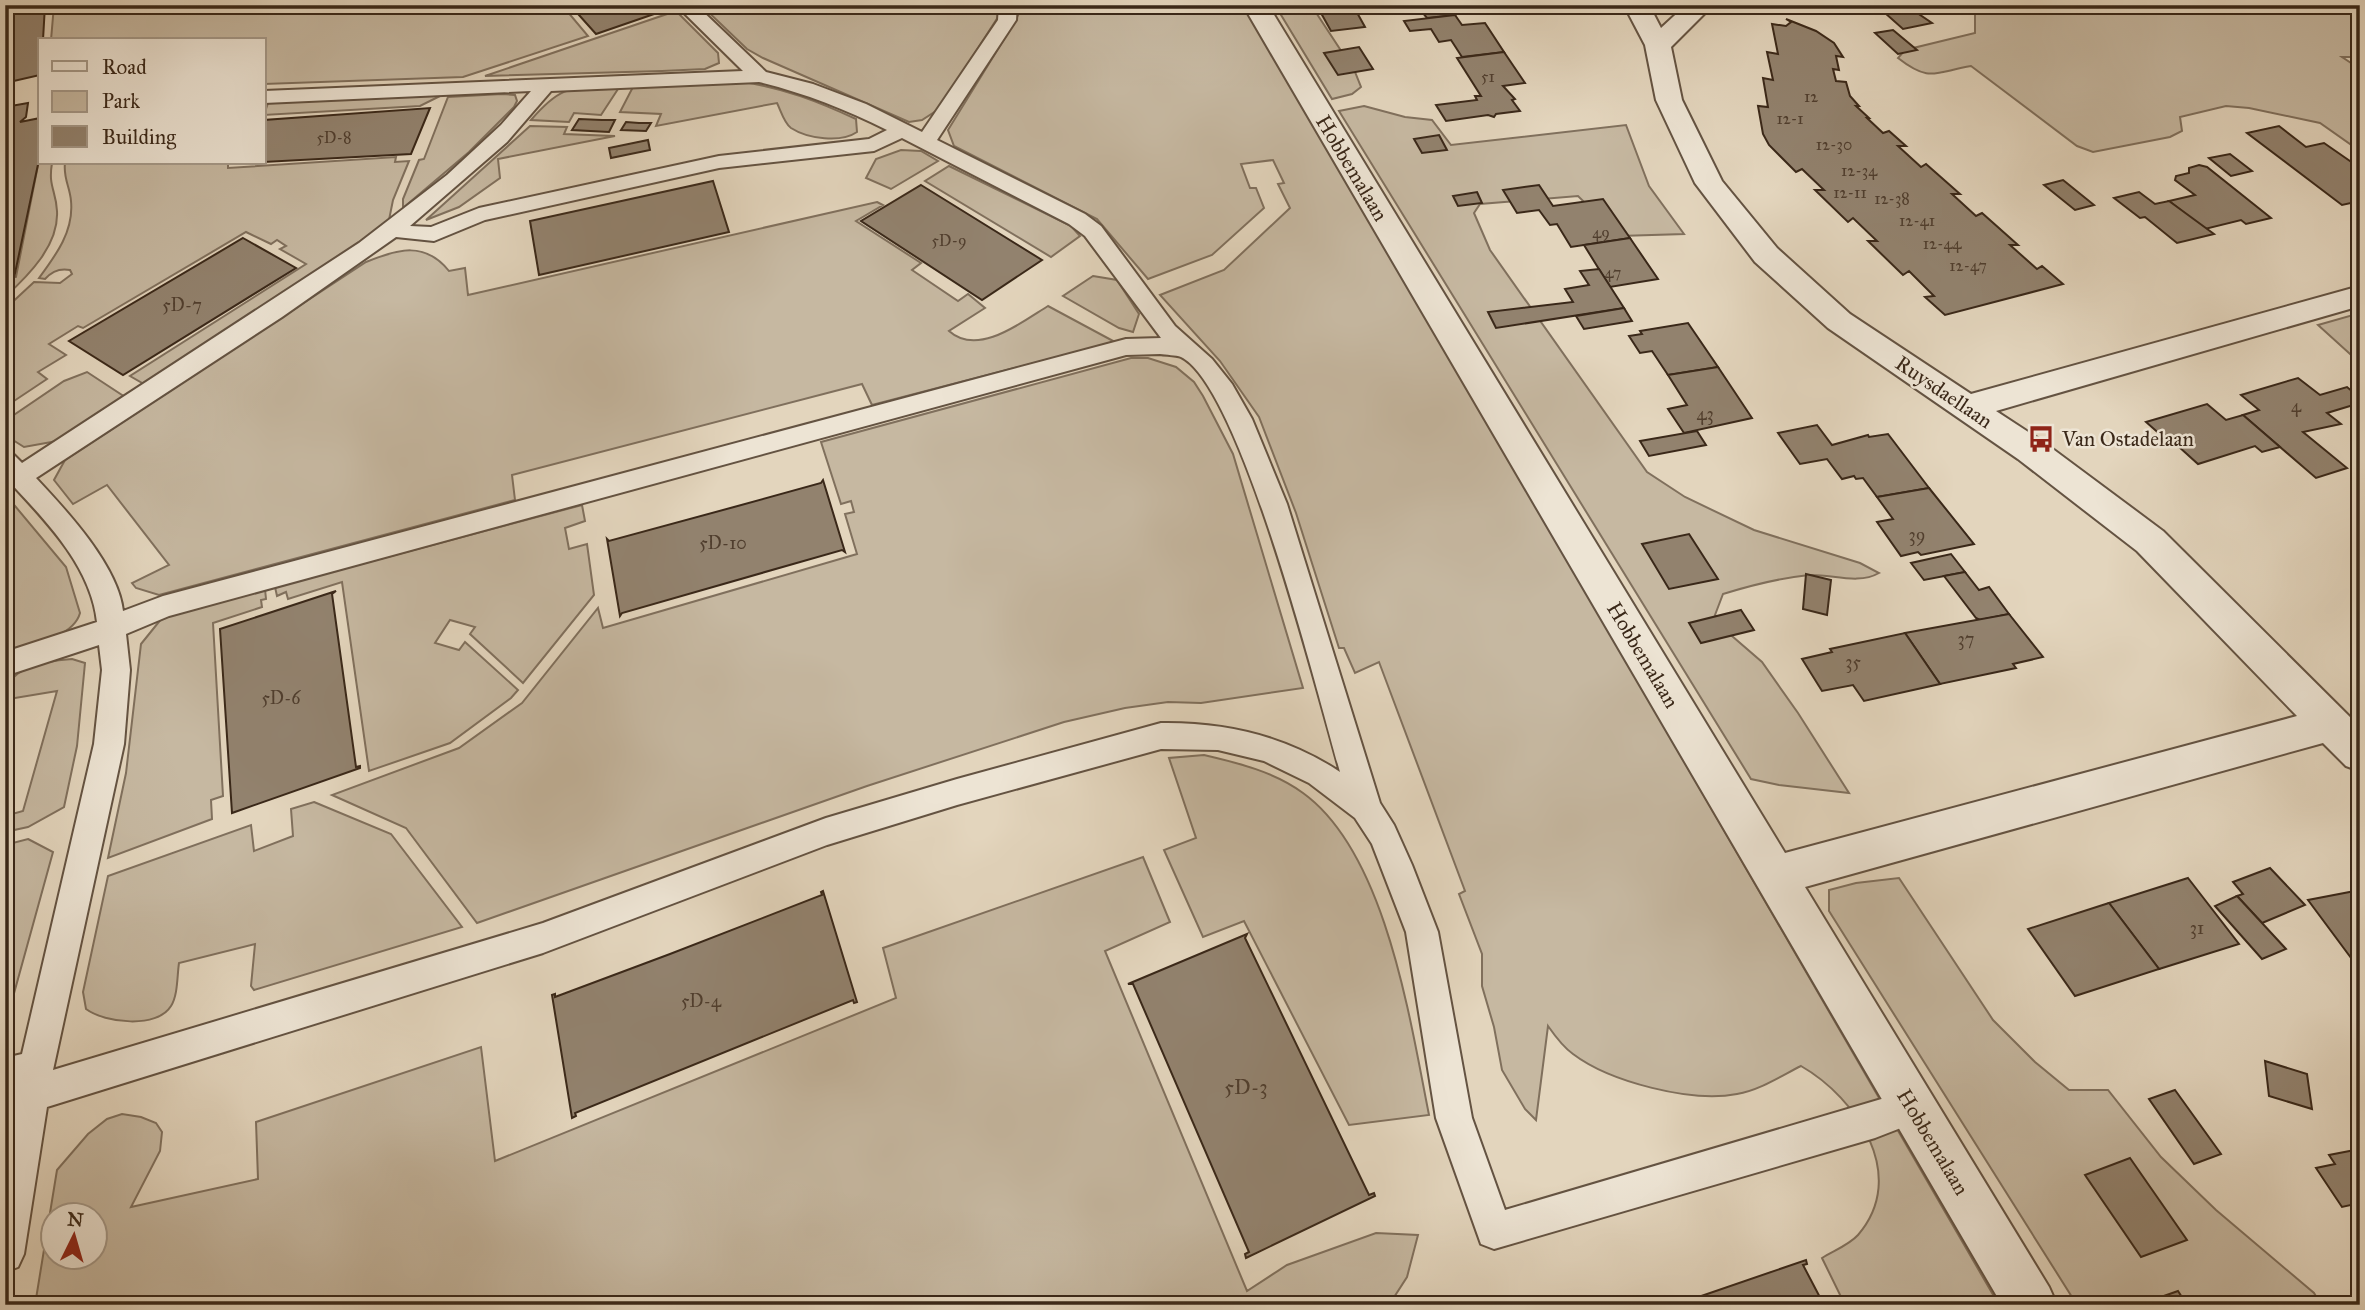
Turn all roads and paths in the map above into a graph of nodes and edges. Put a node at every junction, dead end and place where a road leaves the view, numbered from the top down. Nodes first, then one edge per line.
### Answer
1 (685, 5) edge
2 (1008, 5) edge
3 (1255, 5) edge
4 (1636, 5) edge
5 (1701, 5) edge
6 (1658, 45) junction
7 (758, 75) junction
8 (545, 83) junction
9 (266, 97) edge
10 (914, 136) junction
11 (396, 228) junction
12 (2360, 296) edge
13 (1185, 350) junction
14 (1967, 407) junction
15 (13, 468) edge
16 (112, 627) junction
17 (5, 664) edge
18 (2330, 724) junction
19 (2360, 754) edge
20 (1366, 807) junction
21 (1773, 876) junction
22 (24, 1079) edge
23 (1912, 1107) junction
24 (5, 1254) edge
25 (2031, 1305) edge

1 - 7 lane
2 - 10 lane
3 - 21 street, Hobbemalaan
4 - 6 street, Ruysdaellaan
5 - 6 street
6 - 14 street, Ruysdaellaan
7 - 8 lane
7 - 10 lane
8 - 9 lane
8 - 11 lane
10 - 11 lane
10 - 13 lane
11 - 15 lane
12 - 14 street
13 - 16 lane
13 - 20 lane
14 - 18 street, Ruysdaellaan
15 - 16 lane
16 - 17 lane
16 - 22 lane
18 - 19 street, Ruysdaellaan
18 - 21 street
20 - 22 lane
20 - 23 lane
21 - 23 street, Hobbemalaan
22 - 24 lane
23 - 25 street, Hobbemalaan

